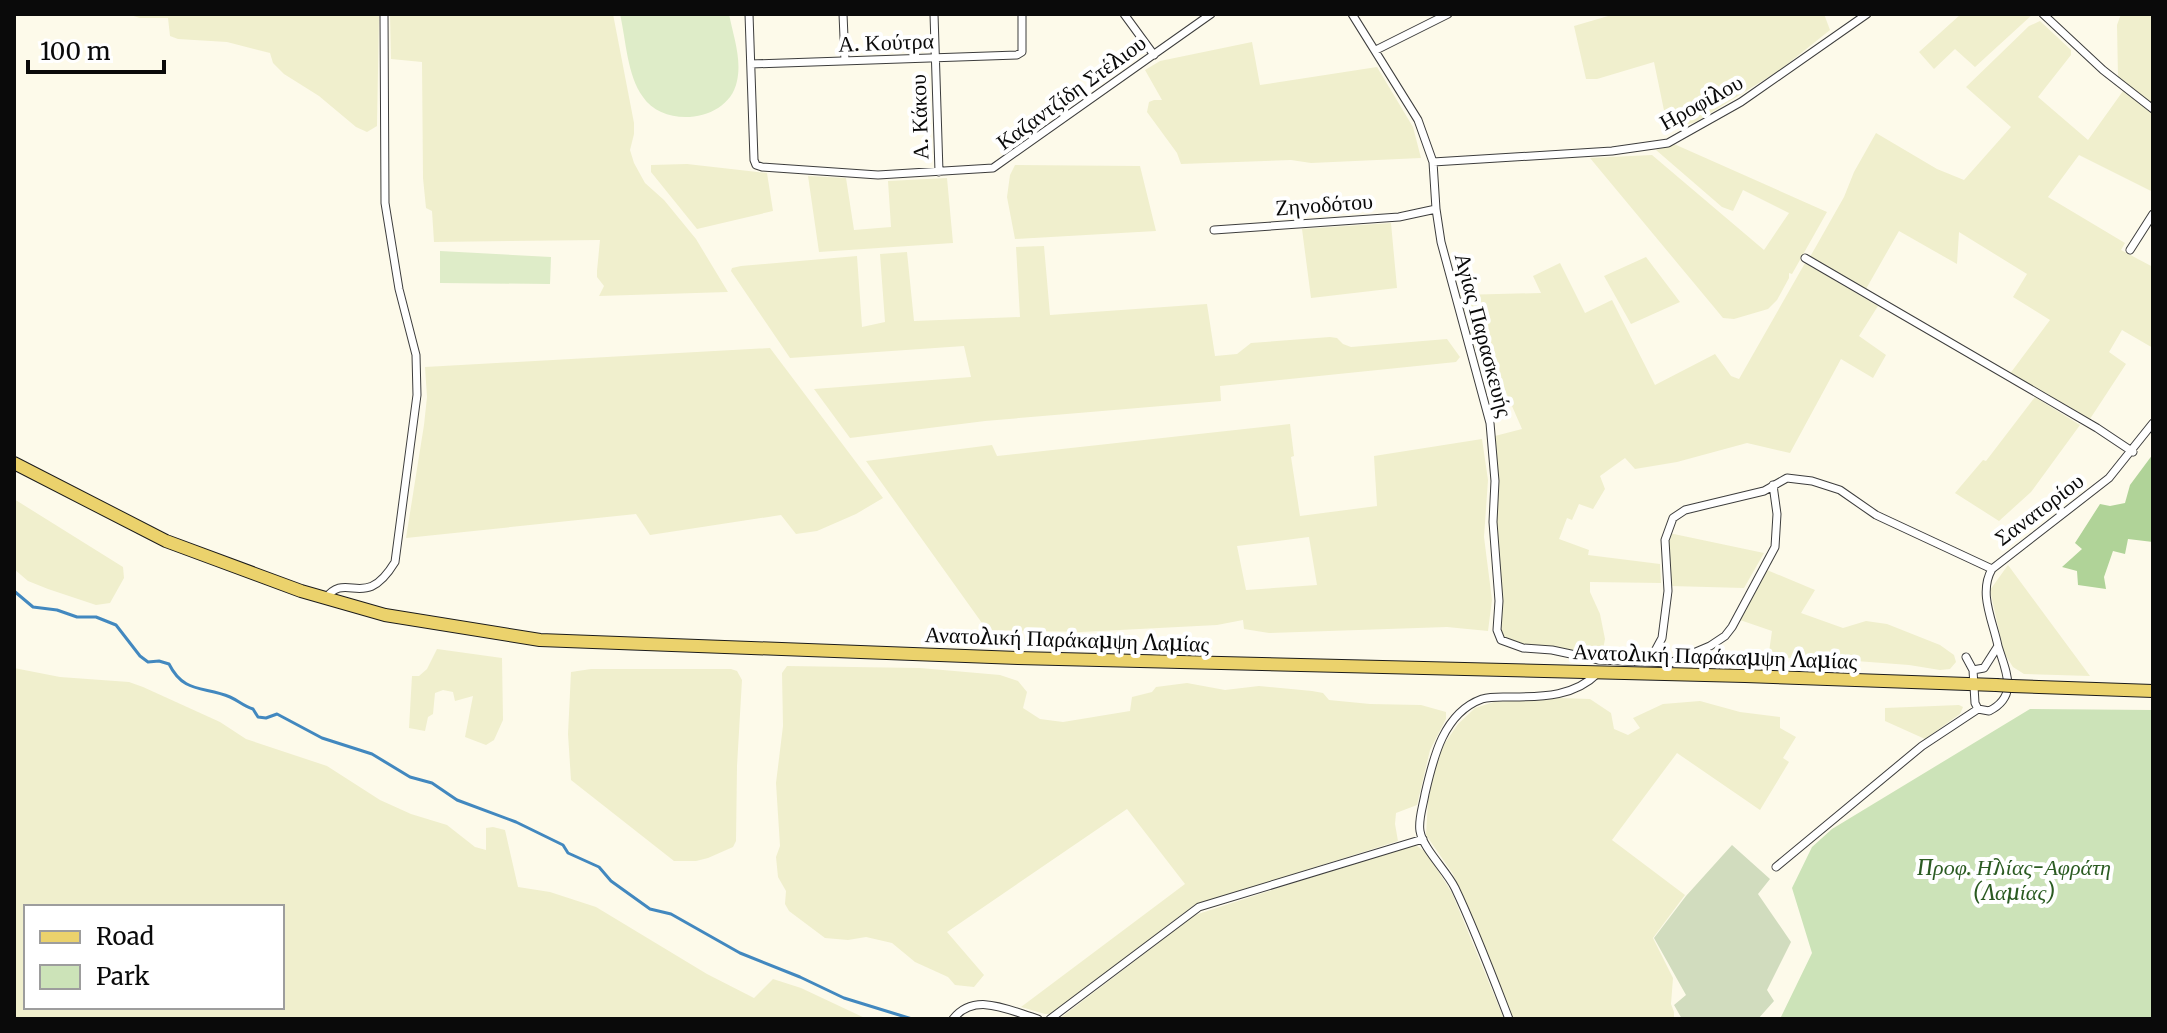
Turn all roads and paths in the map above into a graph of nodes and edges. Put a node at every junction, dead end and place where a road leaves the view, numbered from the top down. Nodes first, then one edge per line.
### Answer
1 (384, 14) edge
2 (749, 14) edge
3 (843, 14) edge
4 (934, 14) edge
5 (1022, 14) edge
6 (1124, 14) edge
7 (1211, 14) edge
8 (1352, 14) edge
9 (1448, 14) edge
10 (1867, 14) edge
11 (2043, 14) edge
12 (1376, 50) junction
13 (1154, 55) junction
14 (935, 59) junction
15 (845, 61) junction
16 (751, 64) junction
17 (2153, 109) edge
18 (1433, 162) junction
19 (939, 172) junction
20 (1436, 209) junction
21 (2153, 214) edge
22 (1214, 230) dead end
23 (2130, 250) dead end
24 (1805, 258) dead end
25 (2153, 423) edge
26 (2133, 452) junction
27 (14, 463) edge
28 (1773, 485) junction
29 (1992, 569) junction
30 (325, 599) junction
31 (1998, 646) junction
32 (1966, 657) dead end
33 (1641, 664) junction
34 (1973, 670) junction
35 (1599, 672) junction
36 (1974, 684) junction
37 (2153, 691) edge
38 (1978, 709) junction
39 (1423, 839) junction
40 (1776, 867) dead end
41 (953, 1019) edge
42 (1038, 1019) edge
43 (1050, 1019) edge
44 (1509, 1019) edge

1 - 30 street
2 - 16 street
3 - 15 street
4 - 14 street, Α. Κάκου
5 - 14 street, Α. Κούτρα
6 - 13 street
7 - 13 street, Καζαντζίδη Στέλιου
8 - 12 street, Αγίας Παρασκευής
9 - 12 street
10 - 18 street, Ηροφίλου
11 - 17 street
12 - 18 street, Αγίας Παρασκευής
13 - 19 street, Καζαντζίδη Στέλιου
14 - 15 street, Α. Κούτρα
14 - 19 street, Α. Κάκου
15 - 16 street, Α. Κούτρα
16 - 19 street, Καζαντζίδη Στέλιου
18 - 20 street, Αγίας Παρασκευής
20 - 22 street, Ζηνοδότου
20 - 33 street, Αγίας Παρασκευής
21 - 23 street
24 - 26 street
25 - 26 street, Σανατορίου
26 - 29 street, Σανατορίου
27 - 30 main road, Ανατολική Παράκαμψη Λαμίας
28 - 29 street
28 - 33 street
28 - 33 street
29 - 31 street, Σανατορίου
30 - 35 main road, Ανατολική Παράκαμψη Λαμίας
31 - 34 street
31 - 38 street, Σανατορίου
32 - 34 street
33 - 35 main road, Ανατολική Παράκαμψη Λαμίας
33 - 36 main road, Ανατολική Παράκαμψη Λαμίας
34 - 36 street
35 - 39 street
36 - 37 main road, Ανατολική Παράκαμψη Λαμίας, bridge
36 - 38 street
38 - 40 street
39 - 43 street
39 - 44 street
41 - 42 street

